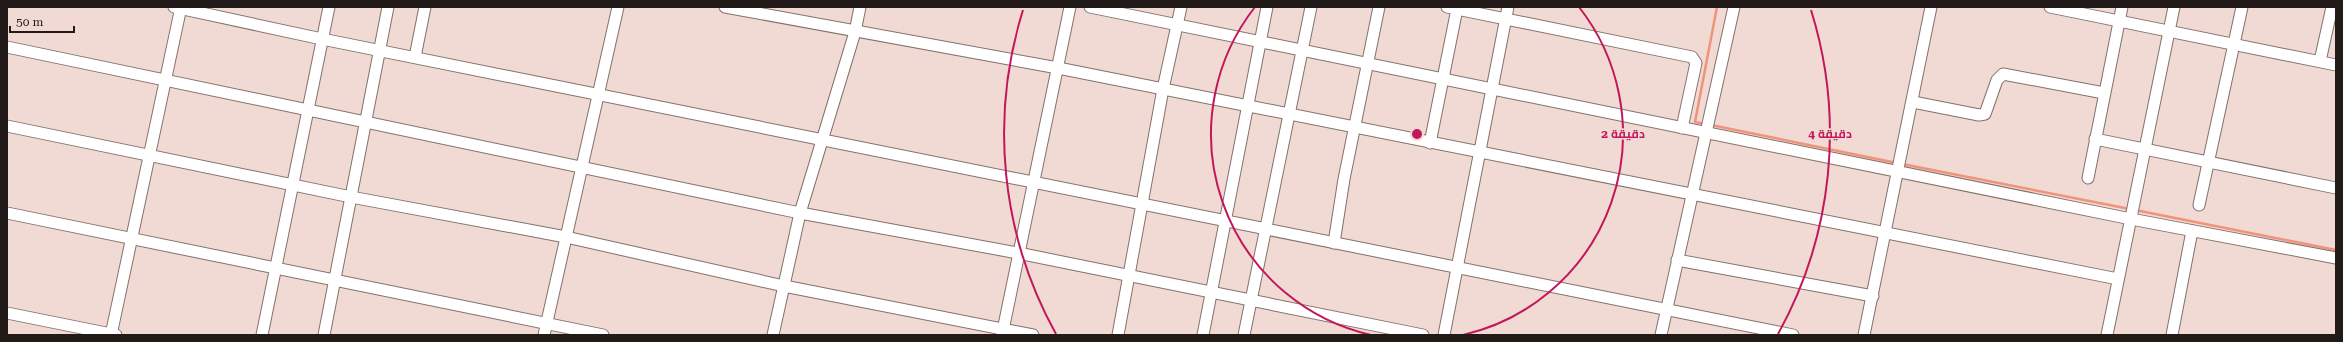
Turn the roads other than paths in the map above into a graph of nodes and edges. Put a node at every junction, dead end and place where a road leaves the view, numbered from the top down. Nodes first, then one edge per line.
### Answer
1 (178, 7) edge
2 (329, 7) edge
3 (388, 7) edge
4 (425, 7) edge
5 (618, 7) edge
6 (725, 7) edge
7 (860, 7) edge
8 (1070, 7) edge
9 (1090, 7) edge
10 (1181, 7) edge
11 (1267, 7) edge
12 (1311, 7) edge
13 (1379, 7) edge
14 (1508, 7) edge
15 (1734, 7) edge
16 (1932, 7) edge
17 (2050, 7) edge
18 (2122, 7) edge
19 (2174, 7) edge
20 (2242, 7) edge
21 (2332, 7) edge
22 (1452, 8) edge
23 (1506, 19) junction
24 (2119, 21) junction
25 (1177, 25) junction
26 (2169, 30) junction
27 (855, 32) junction
28 (322, 39) junction
29 (1261, 42) junction
30 (2233, 44) junction
31 (7, 47) edge
32 (1301, 50) junction
33 (380, 51) junction
34 (415, 57) junction
35 (2320, 61) junction
36 (1367, 63) junction
37 (2336, 65) edge
38 (1058, 68) junction
39 (166, 79) junction
40 (1444, 80) junction
41 (1163, 89) junction
42 (1492, 89) junction
43 (598, 93) junction
44 (2104, 93) junction
45 (1913, 102) junction
46 (1248, 106) junction
47 (308, 109) junction
48 (1289, 114) junction
49 (365, 121) junction
50 (7, 126) edge
51 (1355, 128) junction
52 (1682, 128) junction
53 (1706, 133) junction
54 (2095, 138) junction
55 (821, 140) junction
56 (1430, 143) junction
57 (2146, 150) junction
58 (1480, 153) junction
59 (150, 156) junction
60 (2207, 162) junction
61 (582, 166) junction
62 (1899, 172) junction
63 (2088, 178) dead end
64 (1034, 183) junction
65 (293, 185) junction
66 (2336, 188) edge
67 (1692, 195) junction
68 (351, 197) junction
69 (1142, 204) junction
70 (2199, 205) dead end
71 (7, 213) edge
72 (800, 213) junction
73 (2131, 220) junction
74 (1225, 221) junction
75 (1266, 230) junction
76 (2192, 231) junction
77 (1886, 233) junction
78 (566, 237) junction
79 (132, 240) junction
80 (1334, 243) junction
81 (1018, 253) junction
82 (2336, 258) edge
83 (1677, 260) junction
84 (1457, 266) junction
85 (276, 269) junction
86 (1129, 276) junction
87 (2118, 279) junction
88 (335, 281) junction
89 (784, 286) junction
90 (1211, 292) junction
91 (1872, 296) junction
92 (1251, 300) junction
93 (1667, 308) junction
94 (7, 313) edge
95 (547, 323) junction
96 (1002, 332) edge
97 (113, 335) edge
98 (262, 335) edge
99 (324, 335) edge
100 (544, 335) edge
101 (603, 335) edge
102 (773, 335) edge
103 (1033, 335) edge
104 (1118, 335) edge
105 (1203, 335) edge
106 (1244, 335) edge
107 (1423, 335) edge
108 (1444, 335) edge
109 (1661, 335) edge
110 (1794, 335) edge
111 (1864, 335) edge
112 (2106, 335) edge
113 (2172, 335) edge

1 - 28 street
1 - 39 street
2 - 28 street
3 - 33 street
4 - 34 street
5 - 43 street
6 - 27 street
7 - 27 street
8 - 38 street
9 - 25 street
10 - 25 street
11 - 29 street
12 - 32 street
13 - 36 street
14 - 23 street
15 - 53 street
16 - 45 street
17 - 24 street
18 - 24 street
19 - 26 street
20 - 30 street
21 - 35 street
22 - 23 street
22 - 40 street
23 - 42 street
23 - 52 street
24 - 26 street
24 - 44 street
25 - 29 street
25 - 41 street
26 - 30 street
26 - 57 street
27 - 38 street
27 - 55 street
28 - 33 street
28 - 47 street
29 - 32 street
29 - 46 street
30 - 35 street
30 - 60 street
31 - 39 street
32 - 36 street
32 - 48 street
33 - 34 street
33 - 49 street
34 - 43 street
35 - 37 street
36 - 40 street
36 - 51 street
38 - 41 street
38 - 64 street
39 - 47 street
39 - 59 street
40 - 42 street
40 - 56 street
41 - 46 street
41 - 69 street
42 - 52 street
42 - 58 street
43 - 55 street
43 - 61 street
44 - 45 street
44 - 54 street
45 - 62 street
46 - 48 street
46 - 74 street
47 - 49 street
47 - 65 street
48 - 51 street
48 - 75 street
49 - 61 street
49 - 68 street
50 - 59 street
51 - 56 street
51 - 80 street
52 - 53 street
53 - 62 street
53 - 67 street
54 - 57 street
54 - 63 street
55 - 64 street
55 - 72 street
56 - 58 street
57 - 60 street
57 - 73 street
58 - 67 street
58 - 84 street
59 - 65 street
59 - 79 street
60 - 66 street
60 - 70 street
61 - 72 street
61 - 78 street
62 - 73 street
62 - 77 street
64 - 69 street
64 - 81 street
65 - 68 street
65 - 85 street
67 - 77 street
67 - 83 street
68 - 78 street
68 - 88 street
69 - 74 street
69 - 86 street
71 - 79 street
72 - 81 street
72 - 89 street
73 - 76 street
73 - 87 street
74 - 75 street
74 - 90 street
75 - 80 street
75 - 92 street
76 - 82 street
76 - 113 street
77 - 87 street
77 - 91 street
78 - 89 street
78 - 95 street
79 - 85 street
79 - 97 street
80 - 84 street
81 - 86 street
81 - 96 street
83 - 91 street
83 - 93 street
84 - 93 street
84 - 108 street
85 - 88 street
85 - 98 street
86 - 90 street
86 - 104 street
87 - 112 street
88 - 95 street
88 - 99 street
89 - 96 street
89 - 102 street
90 - 92 street
90 - 105 street
91 - 111 street
92 - 106 street
92 - 107 street
93 - 109 street
93 - 110 street
94 - 97 street
95 - 100 street
95 - 101 street
96 - 103 street

